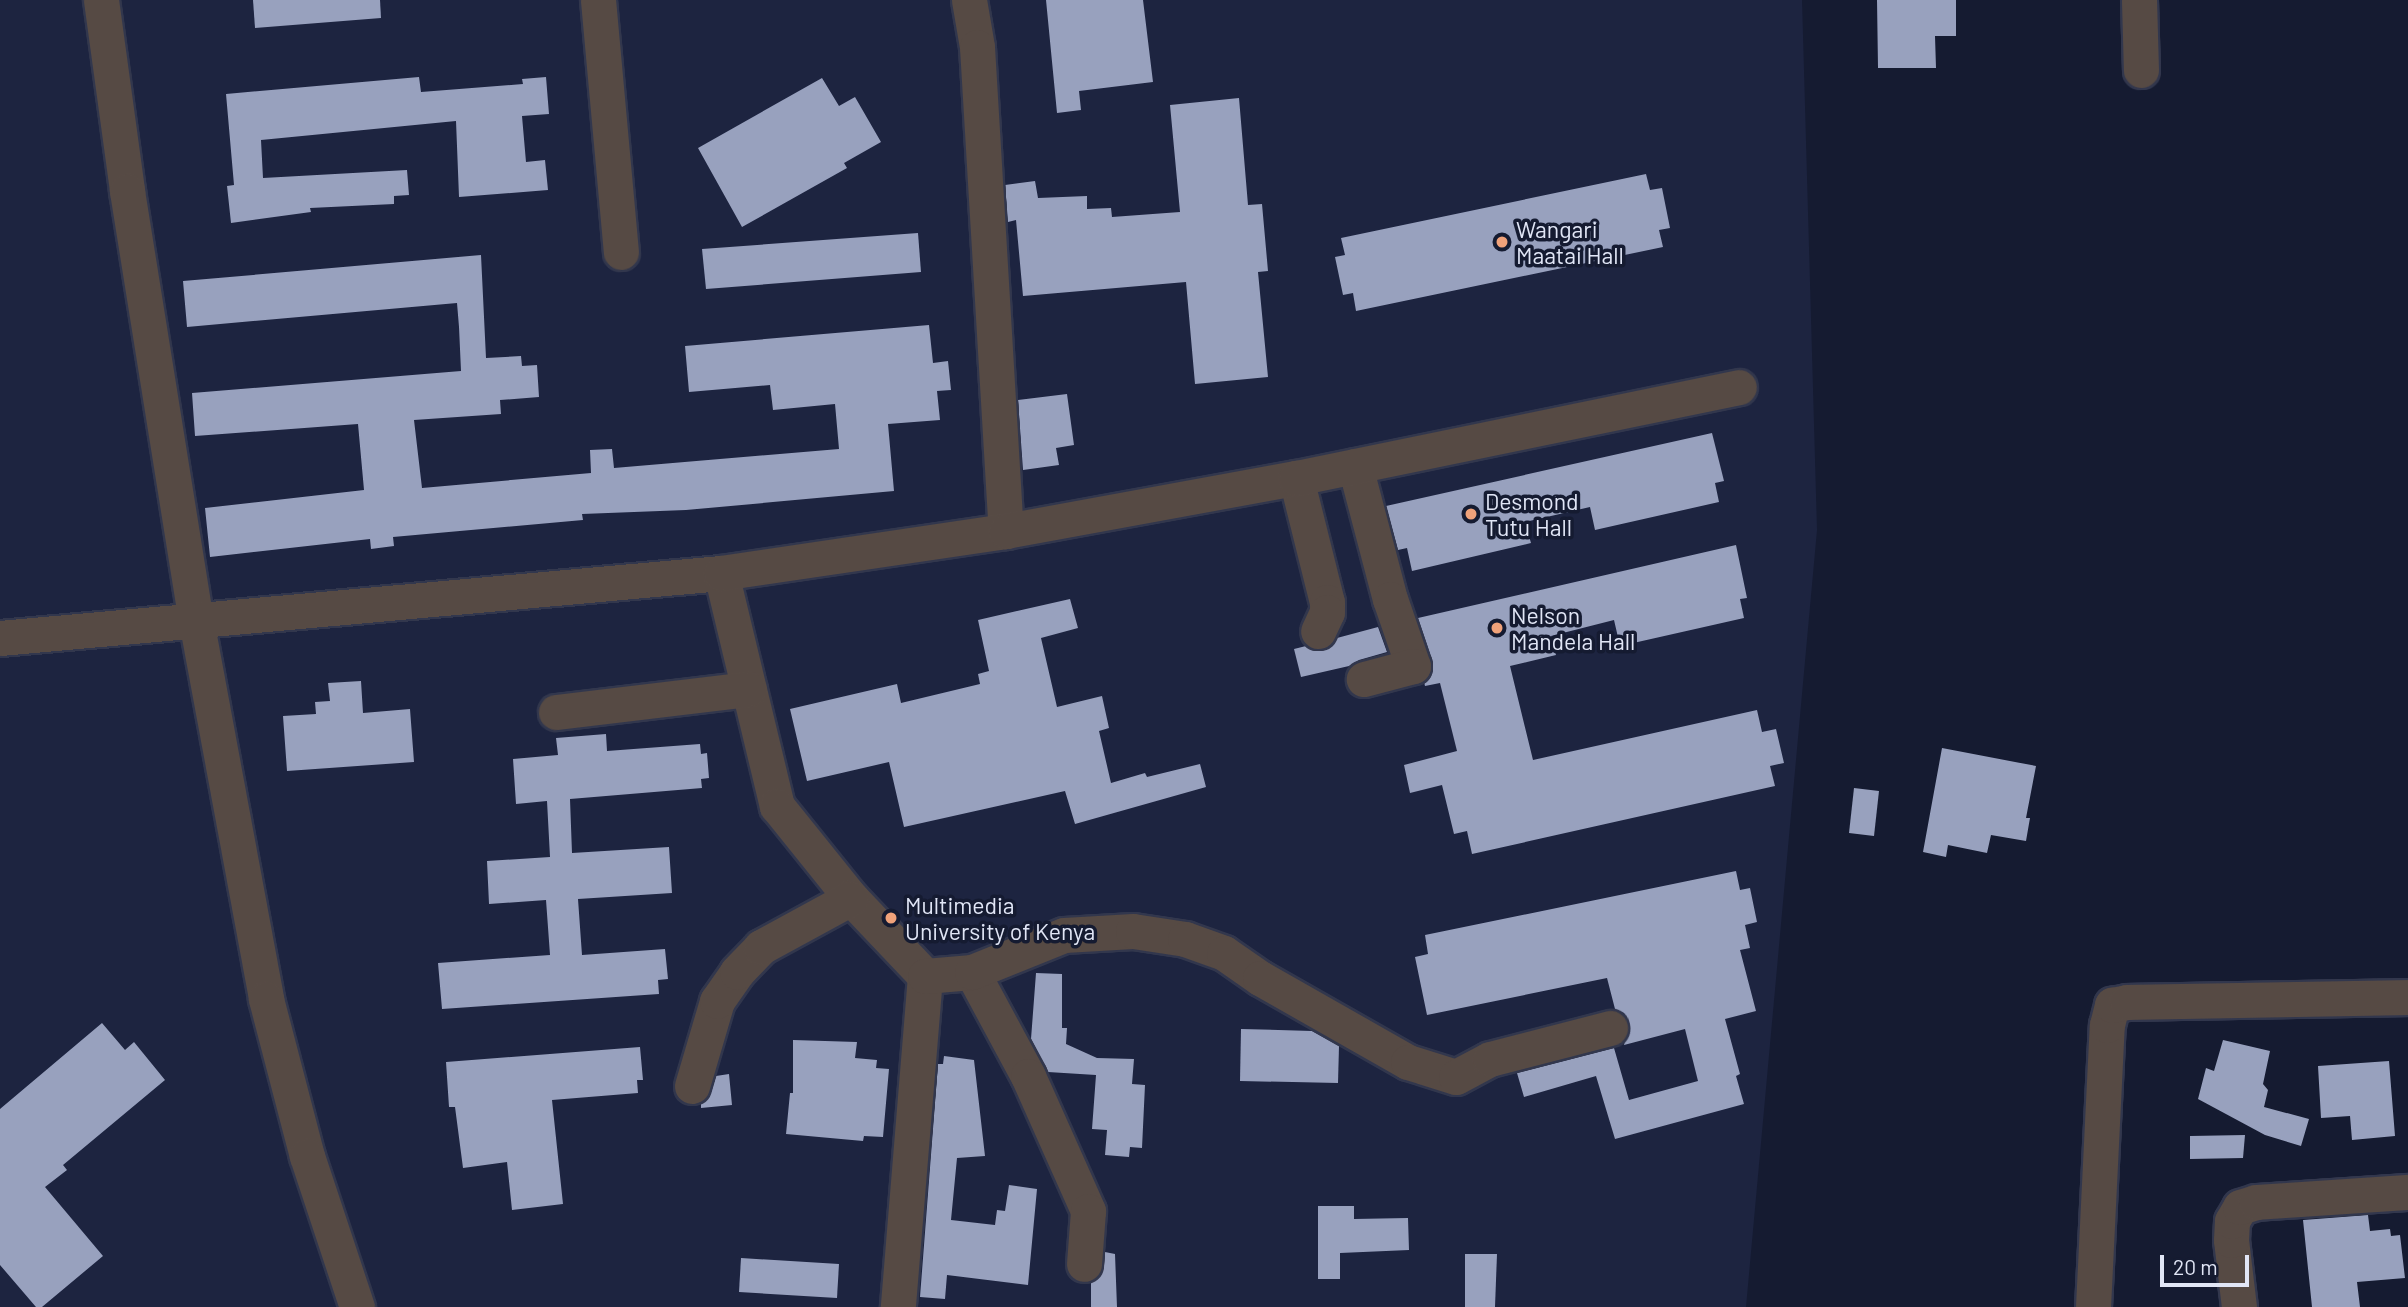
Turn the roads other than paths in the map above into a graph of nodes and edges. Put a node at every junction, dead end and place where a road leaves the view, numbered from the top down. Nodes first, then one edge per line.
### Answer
1 (101, 0) edge
2 (598, 0) edge
3 (969, 0) edge
4 (2139, 0) edge
5 (2141, 70) dead end
6 (621, 252) dead end
7 (1739, 387) dead end
8 (1356, 466) junction
9 (1296, 478) junction
10 (1006, 531) junction
11 (721, 573) junction
12 (196, 620) junction
13 (1318, 631) dead end
14 (0, 638) edge
15 (1364, 678) dead end
16 (749, 689) junction
17 (556, 712) dead end
18 (851, 898) junction
19 (972, 972) junction
20 (926, 976) junction
21 (2408, 997) edge
22 (1610, 1028) dead end
23 (692, 1086) dead end
24 (2408, 1192) edge
25 (1084, 1264) dead end
26 (349, 1303) edge
27 (898, 1307) edge
28 (2093, 1307) edge
29 (2239, 1307) edge

1 - 12 street
2 - 6 street
3 - 10 street
4 - 5 street
7 - 8 street
8 - 9 street
8 - 15 street
9 - 10 street
9 - 13 street
10 - 11 street
11 - 12 street
11 - 16 street
12 - 14 street
12 - 26 street
16 - 17 street
16 - 18 street
18 - 20 street
18 - 23 street
19 - 20 street
19 - 22 street
19 - 25 street
20 - 27 street
21 - 28 street
24 - 29 street

